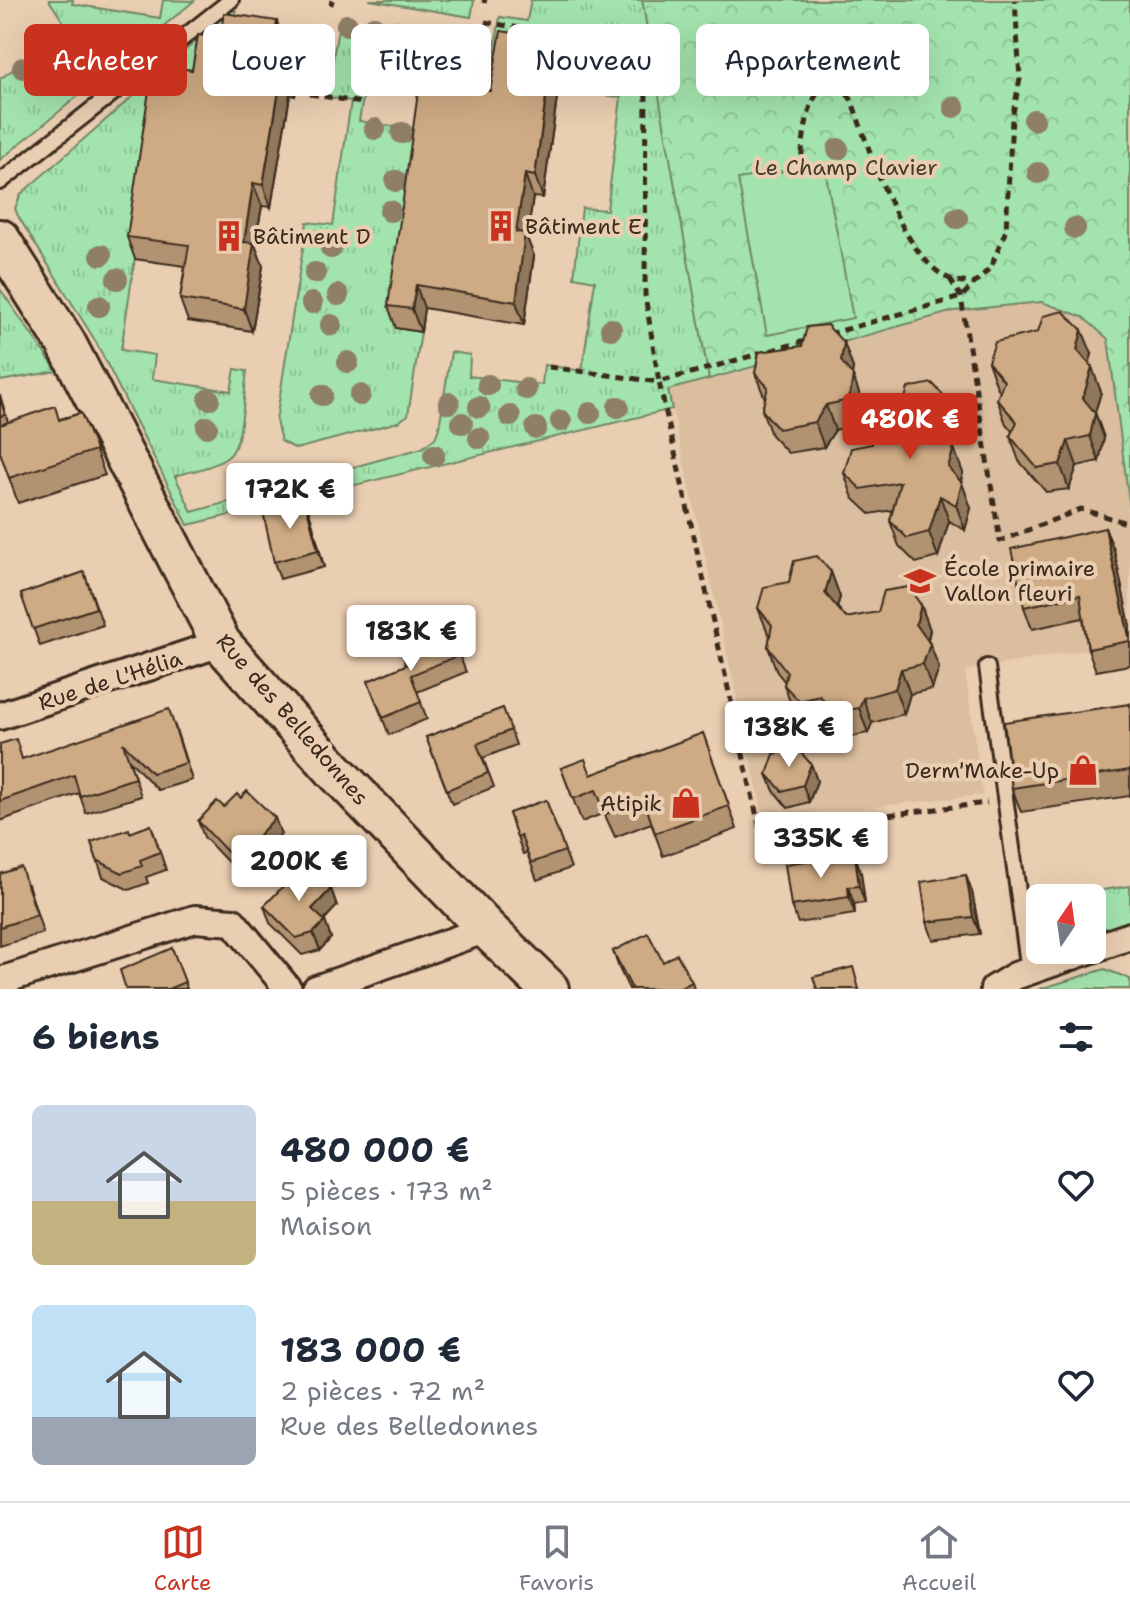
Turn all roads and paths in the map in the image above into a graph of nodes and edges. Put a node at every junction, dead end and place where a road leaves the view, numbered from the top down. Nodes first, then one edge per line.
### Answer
1 (231, 0) edge
2 (1015, 0) edge
3 (485, 22) dead end
4 (322, 96) edge
5 (362, 103) dead end
6 (800, 169) dead end
7 (0, 182) edge
8 (0, 239) edge
9 (950, 279) junction
10 (975, 284) junction
11 (961, 297) junction
12 (549, 367) dead end
13 (659, 382) junction
14 (1130, 524) edge
15 (221, 643) junction
16 (987, 667) dead end
17 (0, 716) edge
18 (1006, 801) junction
19 (487, 929) junction
20 (1130, 936) edge
21 (1029, 971) junction
22 (0, 981) edge
23 (288, 989) edge
24 (316, 989) edge
25 (549, 989) edge
26 (994, 989) edge

1 - 7 lane
2 - 10 path
3 - 13 path
4 - 5 path
6 - 9 path
8 - 15 main road, Rue des Belledonnes
9 - 10 path
9 - 11 path
10 - 11 path
11 - 13 path
11 - 14 path
12 - 13 path
13 - 18 path
15 - 17 street, Rue de L'Hélia
15 - 19 main road, Rue des Belledonnes
16 - 18 lane
18 - 21 lane
19 - 24 street
19 - 25 main road, Rue des Belledonnes
20 - 21 street
21 - 26 street
22 - 23 street

